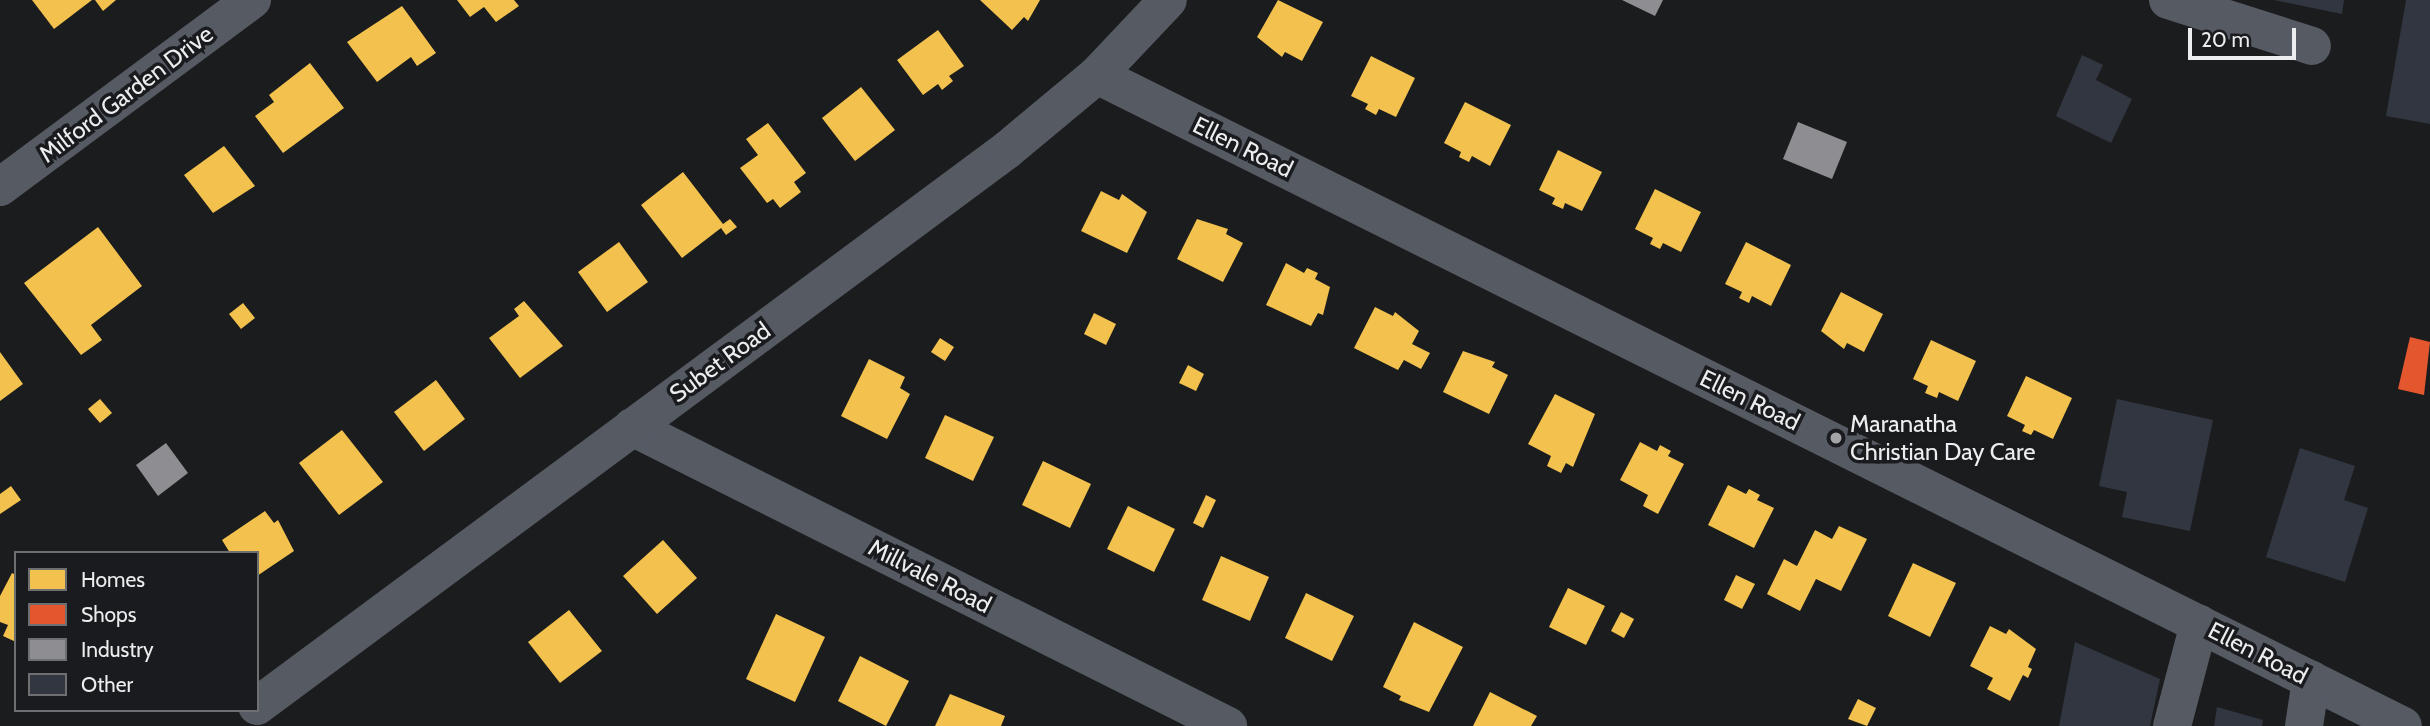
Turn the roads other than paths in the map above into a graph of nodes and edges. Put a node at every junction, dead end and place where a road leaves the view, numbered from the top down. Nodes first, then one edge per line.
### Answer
1 (252, 0) edge
2 (1168, 0) edge
3 (2168, 0) edge
4 (2312, 46) dead end
5 (1097, 75) junction
6 (0, 187) edge
7 (632, 427) junction
8 (2199, 624) junction
9 (2311, 680) junction
10 (259, 705) edge
11 (249, 712) edge
12 (231, 726) edge
13 (1228, 726) edge
14 (2172, 726) edge
15 (2304, 726) edge
16 (2403, 726) edge

1 - 6 street, Milford Garden Drive
2 - 5 street, Subet Road
3 - 4 street
5 - 7 street, Subet Road
5 - 8 street, Ellen Road
7 - 10 street, Subet Road
7 - 13 street, Millvale Road
8 - 9 street, Ellen Road
8 - 14 street
9 - 15 street
9 - 16 street, Ellen Road
11 - 12 street

